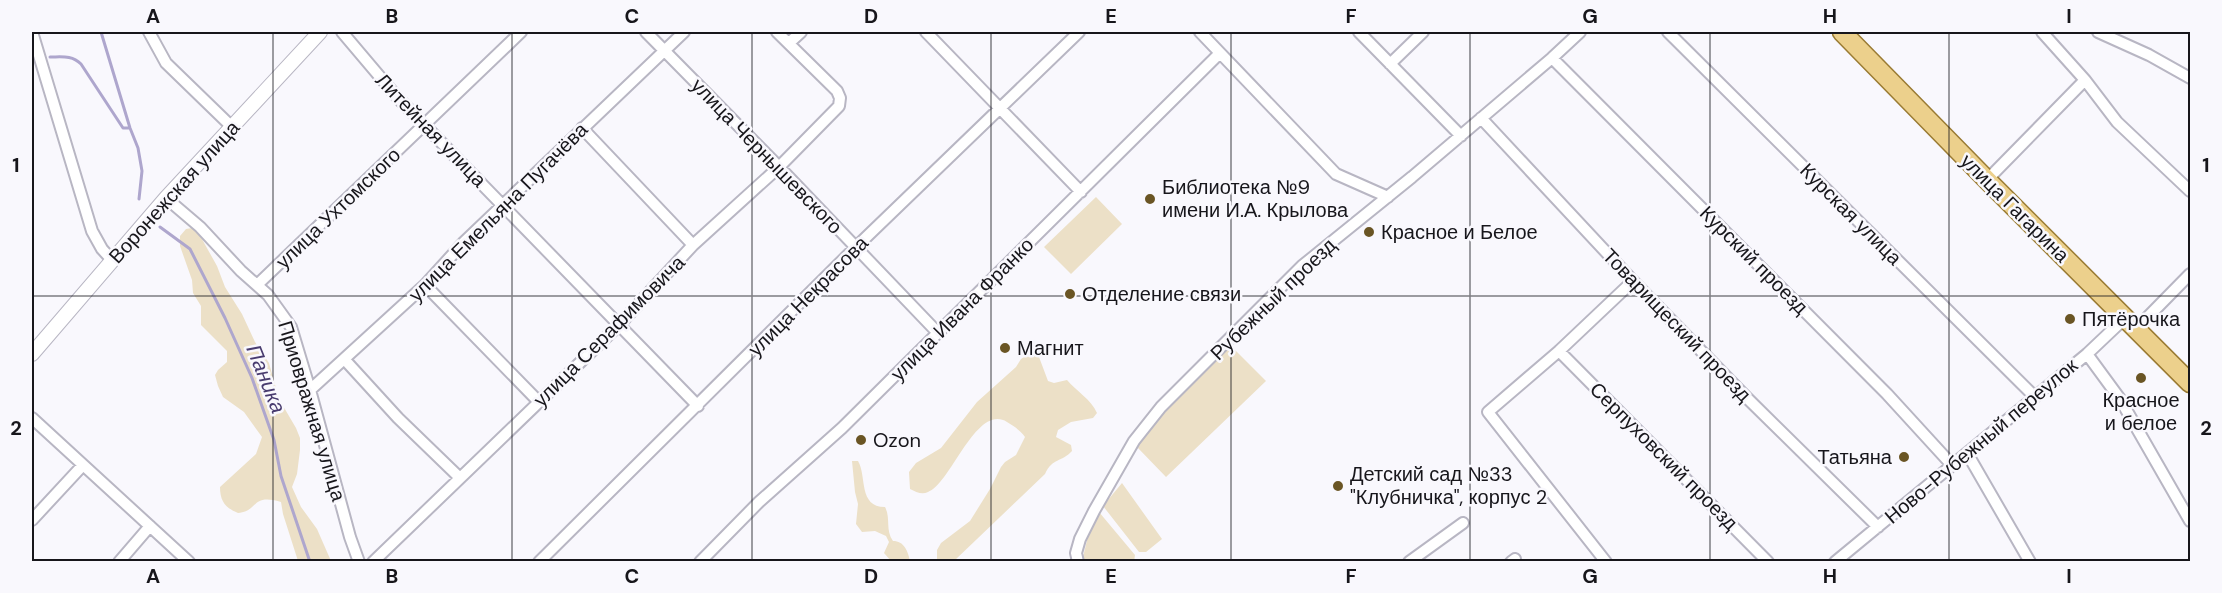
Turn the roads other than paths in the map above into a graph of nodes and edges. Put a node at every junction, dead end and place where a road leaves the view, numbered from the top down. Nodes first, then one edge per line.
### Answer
1 (149, 32) edge
2 (320, 32) edge
3 (342, 32) edge
4 (521, 32) edge
5 (646, 32) edge
6 (684, 32) edge
7 (777, 32) edge
8 (801, 32) edge
9 (926, 32) edge
10 (1079, 32) edge
11 (1200, 32) edge
12 (1359, 32) edge
13 (1424, 32) edge
14 (1580, 32) edge
15 (1668, 32) edge
16 (1842, 32) edge
17 (2042, 32) edge
18 (2098, 32) edge
19 (32, 35) edge
20 (789, 43) junction
21 (664, 51) junction
22 (1220, 53) junction
23 (1552, 58) junction
24 (1390, 64) junction
25 (2190, 78) edge
26 (2085, 80) junction
27 (1001, 108) junction
28 (1481, 118) junction
29 (425, 125) junction
30 (233, 128) junction
31 (582, 128) junction
32 (1461, 136) junction
33 (780, 167) junction
34 (1987, 180) junction
35 (2190, 191) edge
36 (1081, 192) junction
37 (1388, 197) junction
38 (166, 198) junction
39 (503, 205) junction
40 (693, 245) junction
41 (855, 248) junction
42 (112, 260) junction
43 (2190, 274) edge
44 (1634, 281) junction
45 (258, 284) junction
46 (425, 285) junction
47 (2130, 323) junction
48 (620, 324) junction
49 (938, 333) junction
50 (1559, 351) junction
51 (32, 354) edge
52 (2087, 354) junction
53 (345, 360) junction
54 (2190, 383) edge
55 (310, 390) junction
56 (2034, 396) junction
57 (539, 402) junction
58 (698, 406) junction
59 (32, 418) edge
60 (1967, 453) junction
61 (82, 465) junction
62 (1952, 465) junction
63 (459, 477) junction
64 (32, 520) edge
65 (2190, 521) edge
66 (1463, 523) dead end
67 (150, 526) junction
68 (1878, 527) junction
69 (118, 561) edge
70 (189, 561) edge
71 (359, 561) edge
72 (373, 561) edge
73 (539, 561) edge
74 (700, 561) edge
75 (1078, 561) edge
76 (1409, 561) edge
77 (1606, 561) edge
78 (1768, 561) edge
79 (1835, 561) edge
80 (2030, 561) edge

1 - 30 street
2 - 30 street, Воронежская улица
3 - 29 street, Литейная улица
4 - 29 street, улица Ухтомского
5 - 21 street, улица Чернышевского
6 - 21 street, улица Емельяна Пугачёва
7 - 20 street
8 - 20 street
9 - 27 street
10 - 27 street, улица Некрасова
11 - 22 street
12 - 24 street
13 - 24 street
14 - 23 street, Рубежный проезд
15 - 56 street, Курская улица
16 - 34 main road, улица Гагарина
17 - 26 street
18 - 25 street
19 - 42 street
20 - 33 street, улица Серафимовича
21 - 31 street, улица Емельяна Пугачёва
21 - 33 street, улица Чернышевского
22 - 36 street, улица Ивана Франко
22 - 37 street
23 - 28 street, Рубежный проезд
23 - 62 street, Курский проезд
24 - 32 street
26 - 34 street
26 - 35 street
27 - 36 street
27 - 41 street, улица Некрасова
28 - 32 street, Рубежный проезд
28 - 44 street, Товарищеский проезд
29 - 39 street, Литейная улица
29 - 45 street, улица Ухтомского
30 - 38 street, Воронежская улица
31 - 39 street, улица Емельяна Пугачёва
31 - 40 street
32 - 37 street, Рубежный проезд
33 - 40 street, улица Серафимовича
33 - 41 street, улица Чернышевского
34 - 47 main road, улица Гагарина
36 - 49 street, улица Ивана Франко
37 - 75 street, Рубежный проезд
38 - 42 street, Воронежская улица
38 - 45 street, Приовражная улица
39 - 46 street, улица Емельяна Пугачёва
39 - 48 street, Литейная улица
40 - 48 street, улица Серафимовича
41 - 49 street, улица Чернышевского
41 - 58 street, улица Некрасова
42 - 51 street, Воронежская улица
43 - 47 street, Ново-Рубежный переулок
44 - 50 street
44 - 68 street, Товарищеский проезд
45 - 55 street, Приовражная улица
46 - 53 street, улица Емельяна Пугачёва
46 - 57 street
47 - 52 street, Ново-Рубежный переулок
47 - 54 main road, улица Гагарина
48 - 57 street, улица Серафимовича
48 - 58 street, Литейная улица
49 - 74 street, улица Ивана Франко
50 - 77 street
50 - 78 street, Серпуховский проезд
52 - 56 street, Ново-Рубежный переулок
52 - 65 street
53 - 55 street, улица Емельяна Пугачёва
53 - 63 street
55 - 71 street, Приовражная улица
56 - 60 street, Ново-Рубежный переулок
57 - 63 street, улица Серафимовича
58 - 73 street, улица Некрасова
59 - 61 street
60 - 62 street, Ново-Рубежный переулок
60 - 80 street
61 - 64 street
61 - 67 street
62 - 68 street, Ново-Рубежный переулок
63 - 72 street, улица Серафимовича
66 - 76 street
67 - 69 street
67 - 70 street
68 - 79 street, Ново-Рубежный переулок

